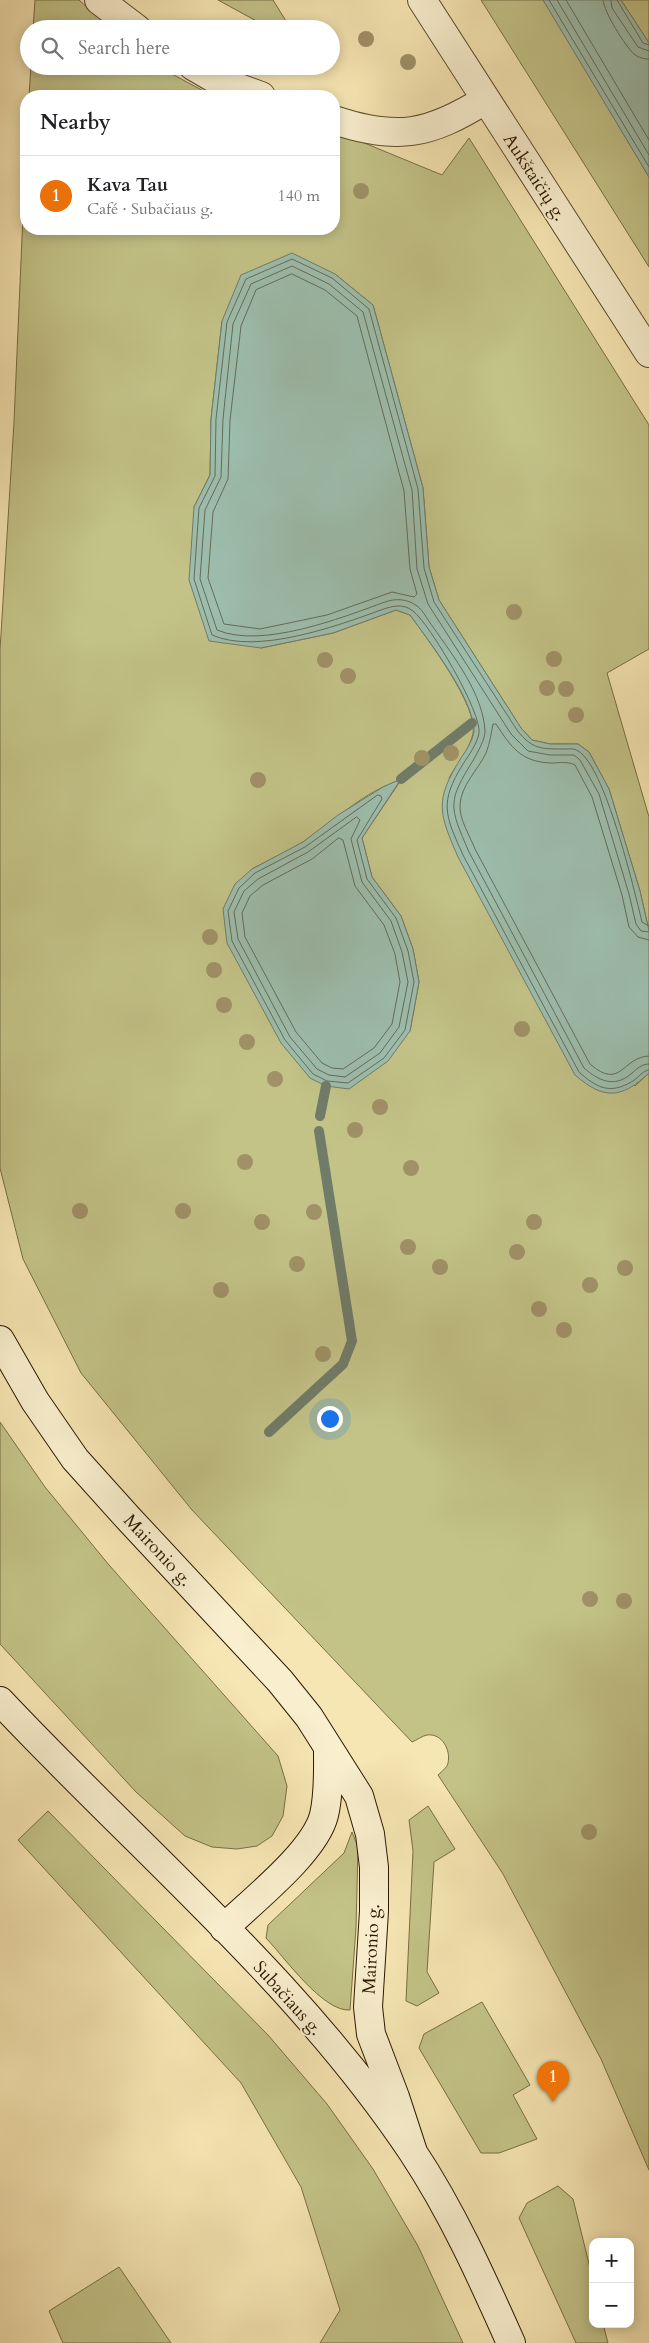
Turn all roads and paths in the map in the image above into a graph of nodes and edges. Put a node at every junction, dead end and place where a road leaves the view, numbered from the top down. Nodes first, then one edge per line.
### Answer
1 (100, 0) edge
2 (422, 0) edge
3 (126, 20) edge
4 (208, 75) edge
5 (244, 90) edge
6 (485, 100) junction
7 (340, 122) edge
8 (649, 353) edge
9 (0, 1340) edge
10 (0, 1702) edge
11 (328, 1750) junction
12 (224, 1928) junction
13 (413, 2152) junction
14 (511, 2343) edge

1 - 3 main road
2 - 6 main road, Aukštaičių g.
4 - 5 main road
6 - 7 main road
6 - 8 main road, Aukštaičių g.
9 - 11 main road, Maironio g.
10 - 12 main road, Subačiaus g.
11 - 12 main road
11 - 13 main road, Maironio g.
12 - 13 main road, Subačiaus g.
13 - 14 main road, Subačiaus g.

